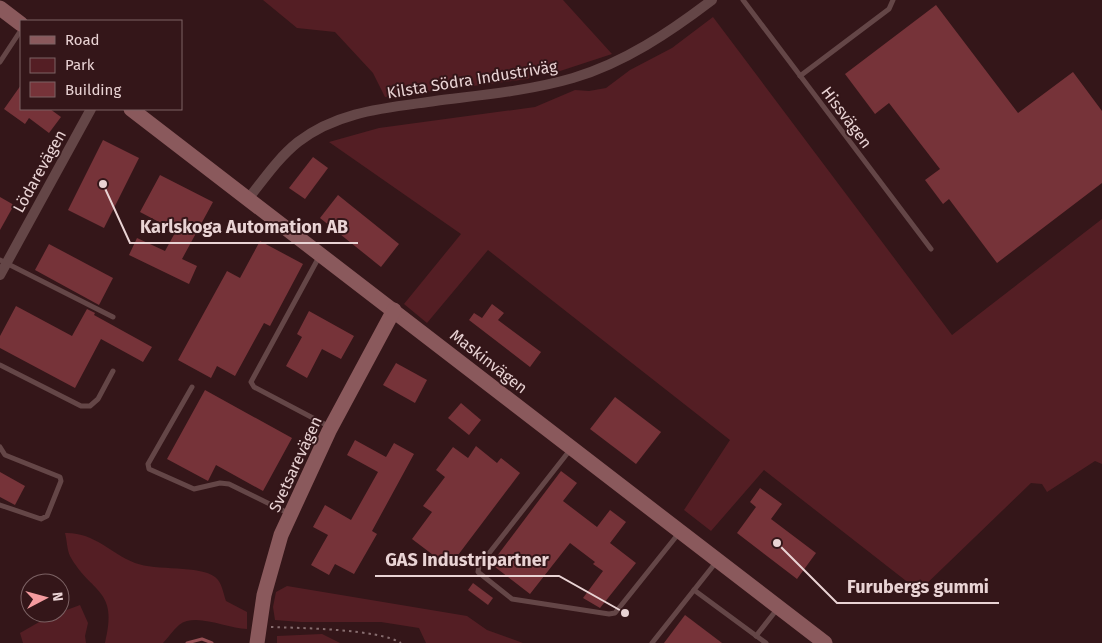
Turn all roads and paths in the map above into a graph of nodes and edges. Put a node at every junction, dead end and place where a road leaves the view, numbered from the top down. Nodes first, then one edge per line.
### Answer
1 (712, 0) edge
2 (743, 0) edge
3 (893, 0) edge
4 (0, 8) edge
5 (20, 23) edge
6 (20, 32) edge
7 (0, 62) edge
8 (800, 76) junction
9 (90, 110) edge
10 (132, 110) edge
11 (248, 199) junction
12 (930, 249) dead end
13 (321, 255) junction
14 (3, 262) edge
15 (0, 275) edge
16 (394, 310) junction
17 (114, 316) dead end
18 (0, 365) edge
19 (113, 370) dead end
20 (192, 387) dead end
21 (331, 428) junction
22 (0, 447) edge
23 (572, 448) junction
24 (0, 505) edge
25 (290, 514) junction
26 (680, 532) junction
27 (718, 561) junction
28 (694, 590) junction
29 (779, 608) junction
30 (259, 626) junction
31 (756, 636) junction
32 (257, 643) edge
33 (401, 643) edge
34 (652, 643) edge
35 (766, 643) edge
36 (825, 643) edge

1 - 11 street, Kilsta Södra Industriväg
2 - 8 lane, Hissvägen
3 - 8 lane
4 - 5 street
6 - 7 lane
8 - 12 lane, Hissvägen
9 - 14 street, Lödarevägen
10 - 11 street, Maskinvägen
11 - 13 street, Maskinvägen
13 - 16 street, Maskinvägen
13 - 21 lane
14 - 15 street, Lödarevägen
14 - 17 lane
16 - 21 street, Svetsarevägen
16 - 23 street, Maskinvägen
18 - 19 lane
20 - 25 lane
21 - 25 street, Svetsarevägen
22 - 24 lane
23 - 26 street, Maskinvägen
23 - 26 lane
25 - 30 street, Svetsarevägen
26 - 27 street, Maskinvägen
27 - 28 lane
27 - 29 street, Maskinvägen
28 - 31 lane
28 - 34 lane
29 - 31 lane
29 - 36 street, Maskinvägen
30 - 32 street, Svetsarevägen
30 - 33 path
31 - 35 lane

